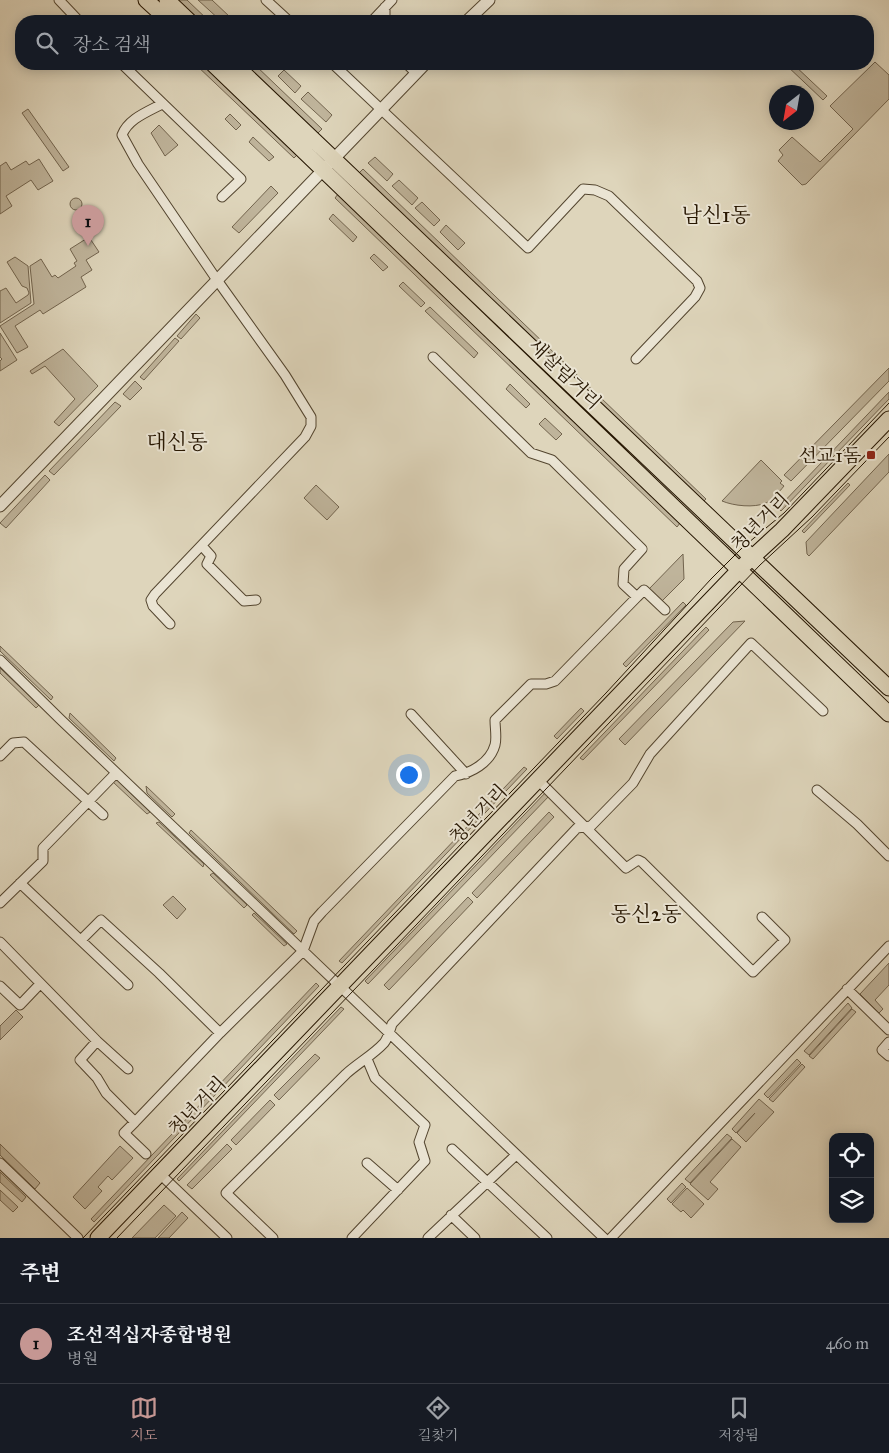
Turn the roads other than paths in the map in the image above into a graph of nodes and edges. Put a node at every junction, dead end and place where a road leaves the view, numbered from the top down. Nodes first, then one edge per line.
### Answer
1 (58, 0) edge
2 (146, 0) edge
3 (167, 0) edge
4 (266, 0) edge
5 (489, 0) edge
6 (389, 3) edge
7 (74, 15) edge
8 (162, 15) edge
9 (183, 15) edge
10 (282, 15) edge
11 (378, 15) edge
12 (473, 15) edge
13 (128, 70) edge
14 (219, 70) edge
15 (240, 70) edge
16 (339, 70) edge
17 (413, 70) edge
18 (419, 70) edge
19 (416, 73) junction
20 (162, 104) junction
21 (380, 109) junction
22 (333, 158) junction
23 (322, 170) junction
24 (222, 197) dead end
25 (217, 280) junction
26 (433, 357) dead end
27 (636, 359) dead end
28 (889, 419) edge
29 (0, 506) edge
30 (202, 546) junction
31 (752, 558) junction
32 (739, 570) junction
33 (637, 597) junction
34 (256, 600) dead end
35 (665, 610) dead end
36 (170, 624) dead end
37 (0, 660) edge
38 (889, 688) edge
39 (824, 711) dead end
40 (411, 714) dead end
41 (889, 714) edge
42 (0, 756) edge
43 (116, 773) junction
44 (466, 774) junction
45 (538, 780) junction
46 (816, 790) dead end
47 (88, 802) junction
48 (103, 815) dead end
49 (586, 827) junction
50 (889, 856) edge
51 (20, 883) junction
52 (0, 903) edge
53 (762, 917) dead end
54 (81, 940) junction
55 (0, 942) edge
56 (889, 946) edge
57 (303, 951) junction
58 (40, 984) junction
59 (128, 985) dead end
60 (0, 986) edge
61 (340, 986) junction
62 (848, 989) junction
63 (889, 1030) edge
64 (389, 1032) junction
65 (220, 1033) junction
66 (97, 1041) junction
67 (889, 1042) edge
68 (889, 1056) edge
69 (367, 1058) junction
70 (128, 1069) dead end
71 (136, 1122) junction
72 (452, 1149) dead end
73 (146, 1154) dead end
74 (516, 1155) junction
75 (0, 1163) edge
76 (367, 1163) dead end
77 (160, 1174) junction
78 (487, 1182) junction
79 (398, 1190) junction
80 (451, 1215) junction
81 (78, 1238) edge
82 (98, 1238) edge
83 (227, 1238) edge
84 (273, 1238) edge
85 (352, 1238) edge
86 (428, 1238) edge
87 (475, 1238) edge
88 (547, 1238) edge
89 (604, 1238) edge
90 (611, 1238) edge

1 - 7 street
2 - 8 main road
3 - 9 main road
4 - 10 street
5 - 12 street
6 - 11 street
13 - 20 street
14 - 23 main road, 새살림거리
15 - 22 main road, 새살림거리
16 - 21 street
17 - 19 street
18 - 19 street
19 - 21 street
20 - 24 street
20 - 25 street
21 - 22 street
21 - 27 street
22 - 23 street
22 - 31 main road, 새살림거리
23 - 25 street
23 - 32 main road, 새살림거리
25 - 29 street
25 - 30 street
26 - 33 street
28 - 31 main road, 청년거리
30 - 34 street
30 - 36 street
31 - 32 main road, 청년거리
31 - 38 main road, 새살림거리
32 - 41 main road, 새살림거리
32 - 45 main road, 청년거리
33 - 35 street
33 - 44 street
37 - 43 street
39 - 49 street
40 - 44 street
42 - 47 street
43 - 47 street
43 - 57 street
44 - 57 street
45 - 49 street
45 - 61 main road, 청년거리
46 - 50 street
47 - 48 street
47 - 51 street
49 - 53 street
49 - 64 street
51 - 52 street
51 - 54 street
54 - 59 street
54 - 65 street
55 - 58 street
56 - 62 street
57 - 61 street
57 - 65 street
58 - 60 street
58 - 66 street
61 - 64 street
61 - 77 main road, 청년거리
62 - 63 street
62 - 90 street
64 - 69 street
64 - 74 street
65 - 71 street
66 - 70 street
66 - 71 street
67 - 68 street
69 - 79 street
69 - 84 street
71 - 73 street
72 - 78 street
74 - 78 street
74 - 89 street
75 - 81 street
76 - 79 street
77 - 82 main road, 청년거리
77 - 83 street
78 - 80 street
78 - 88 street
79 - 85 street
80 - 86 street
80 - 87 street

